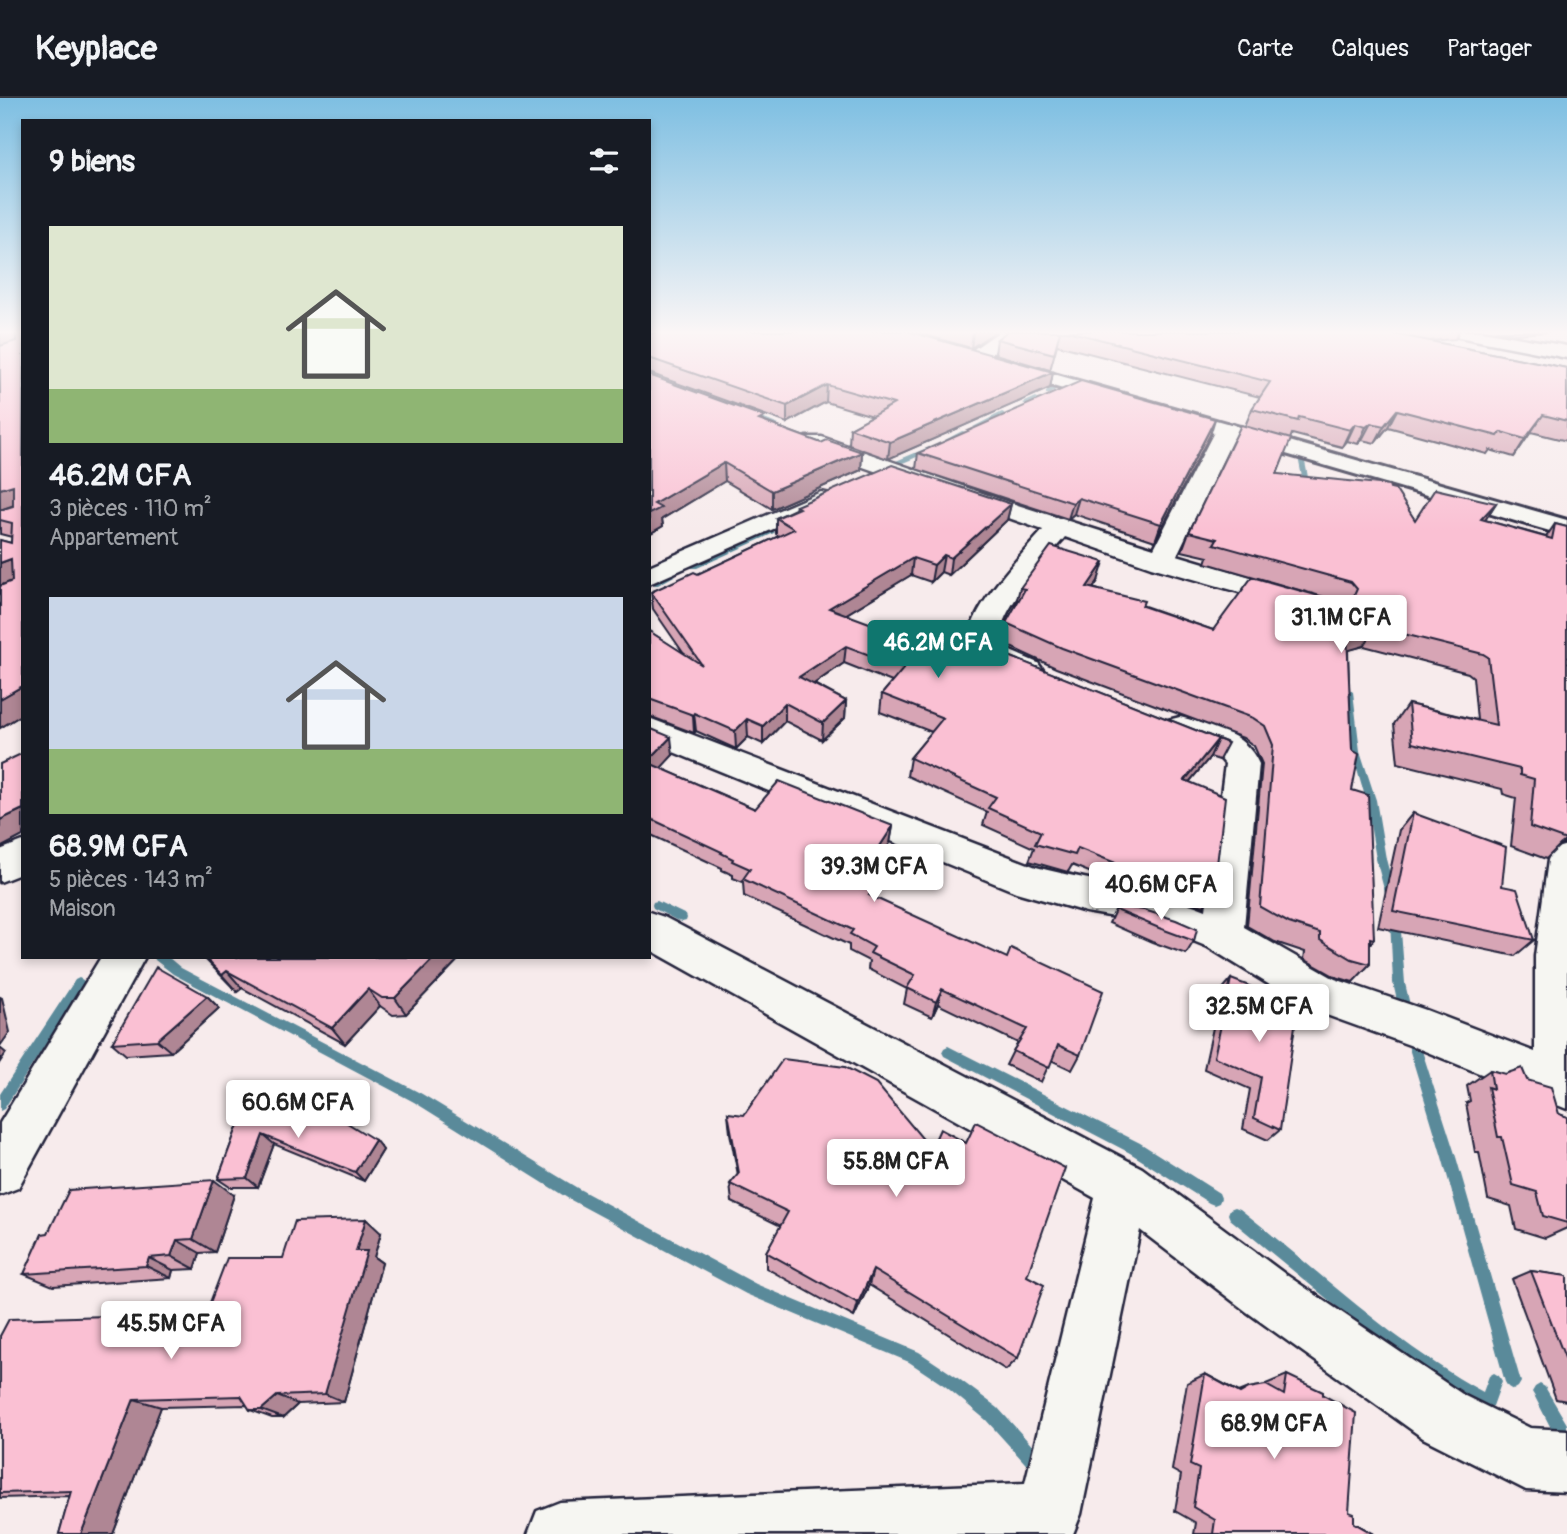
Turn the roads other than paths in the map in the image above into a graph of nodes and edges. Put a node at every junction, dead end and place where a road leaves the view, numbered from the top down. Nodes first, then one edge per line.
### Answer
1 (1049, 398) edge
2 (1114, 398) edge
3 (1037, 403) edge
4 (1226, 430) junction
5 (798, 436) edge
6 (924, 453) edge
7 (886, 469) junction
8 (861, 480) edge
9 (836, 492) edge
10 (1059, 527) junction
11 (1567, 528) edge
12 (1161, 561) junction
13 (651, 575) edge
14 (1317, 606) edge
15 (1056, 682) edge
16 (1155, 719) edge
17 (651, 730) edge
18 (21, 857) edge
19 (1567, 860) edge
20 (0, 867) edge
21 (0, 873) edge
22 (21, 882) edge
23 (651, 930) edge
24 (1223, 935) junction
25 (123, 959) edge
26 (1563, 1086) edge
27 (0, 1170) edge
28 (1124, 1186) junction
29 (1567, 1461) edge
30 (845, 1528) edge
31 (560, 1534) edge

1 - 3 street
2 - 4 main road
4 - 11 main road
4 - 12 street
5 - 7 street
6 - 7 street
7 - 8 street
7 - 10 street
9 - 13 street
10 - 12 street
10 - 15 street
12 - 14 street
16 - 24 street
17 - 24 street
18 - 20 street
19 - 26 street
21 - 22 street
23 - 28 street
24 - 26 street
25 - 27 street
28 - 29 street
28 - 30 street
30 - 31 street

